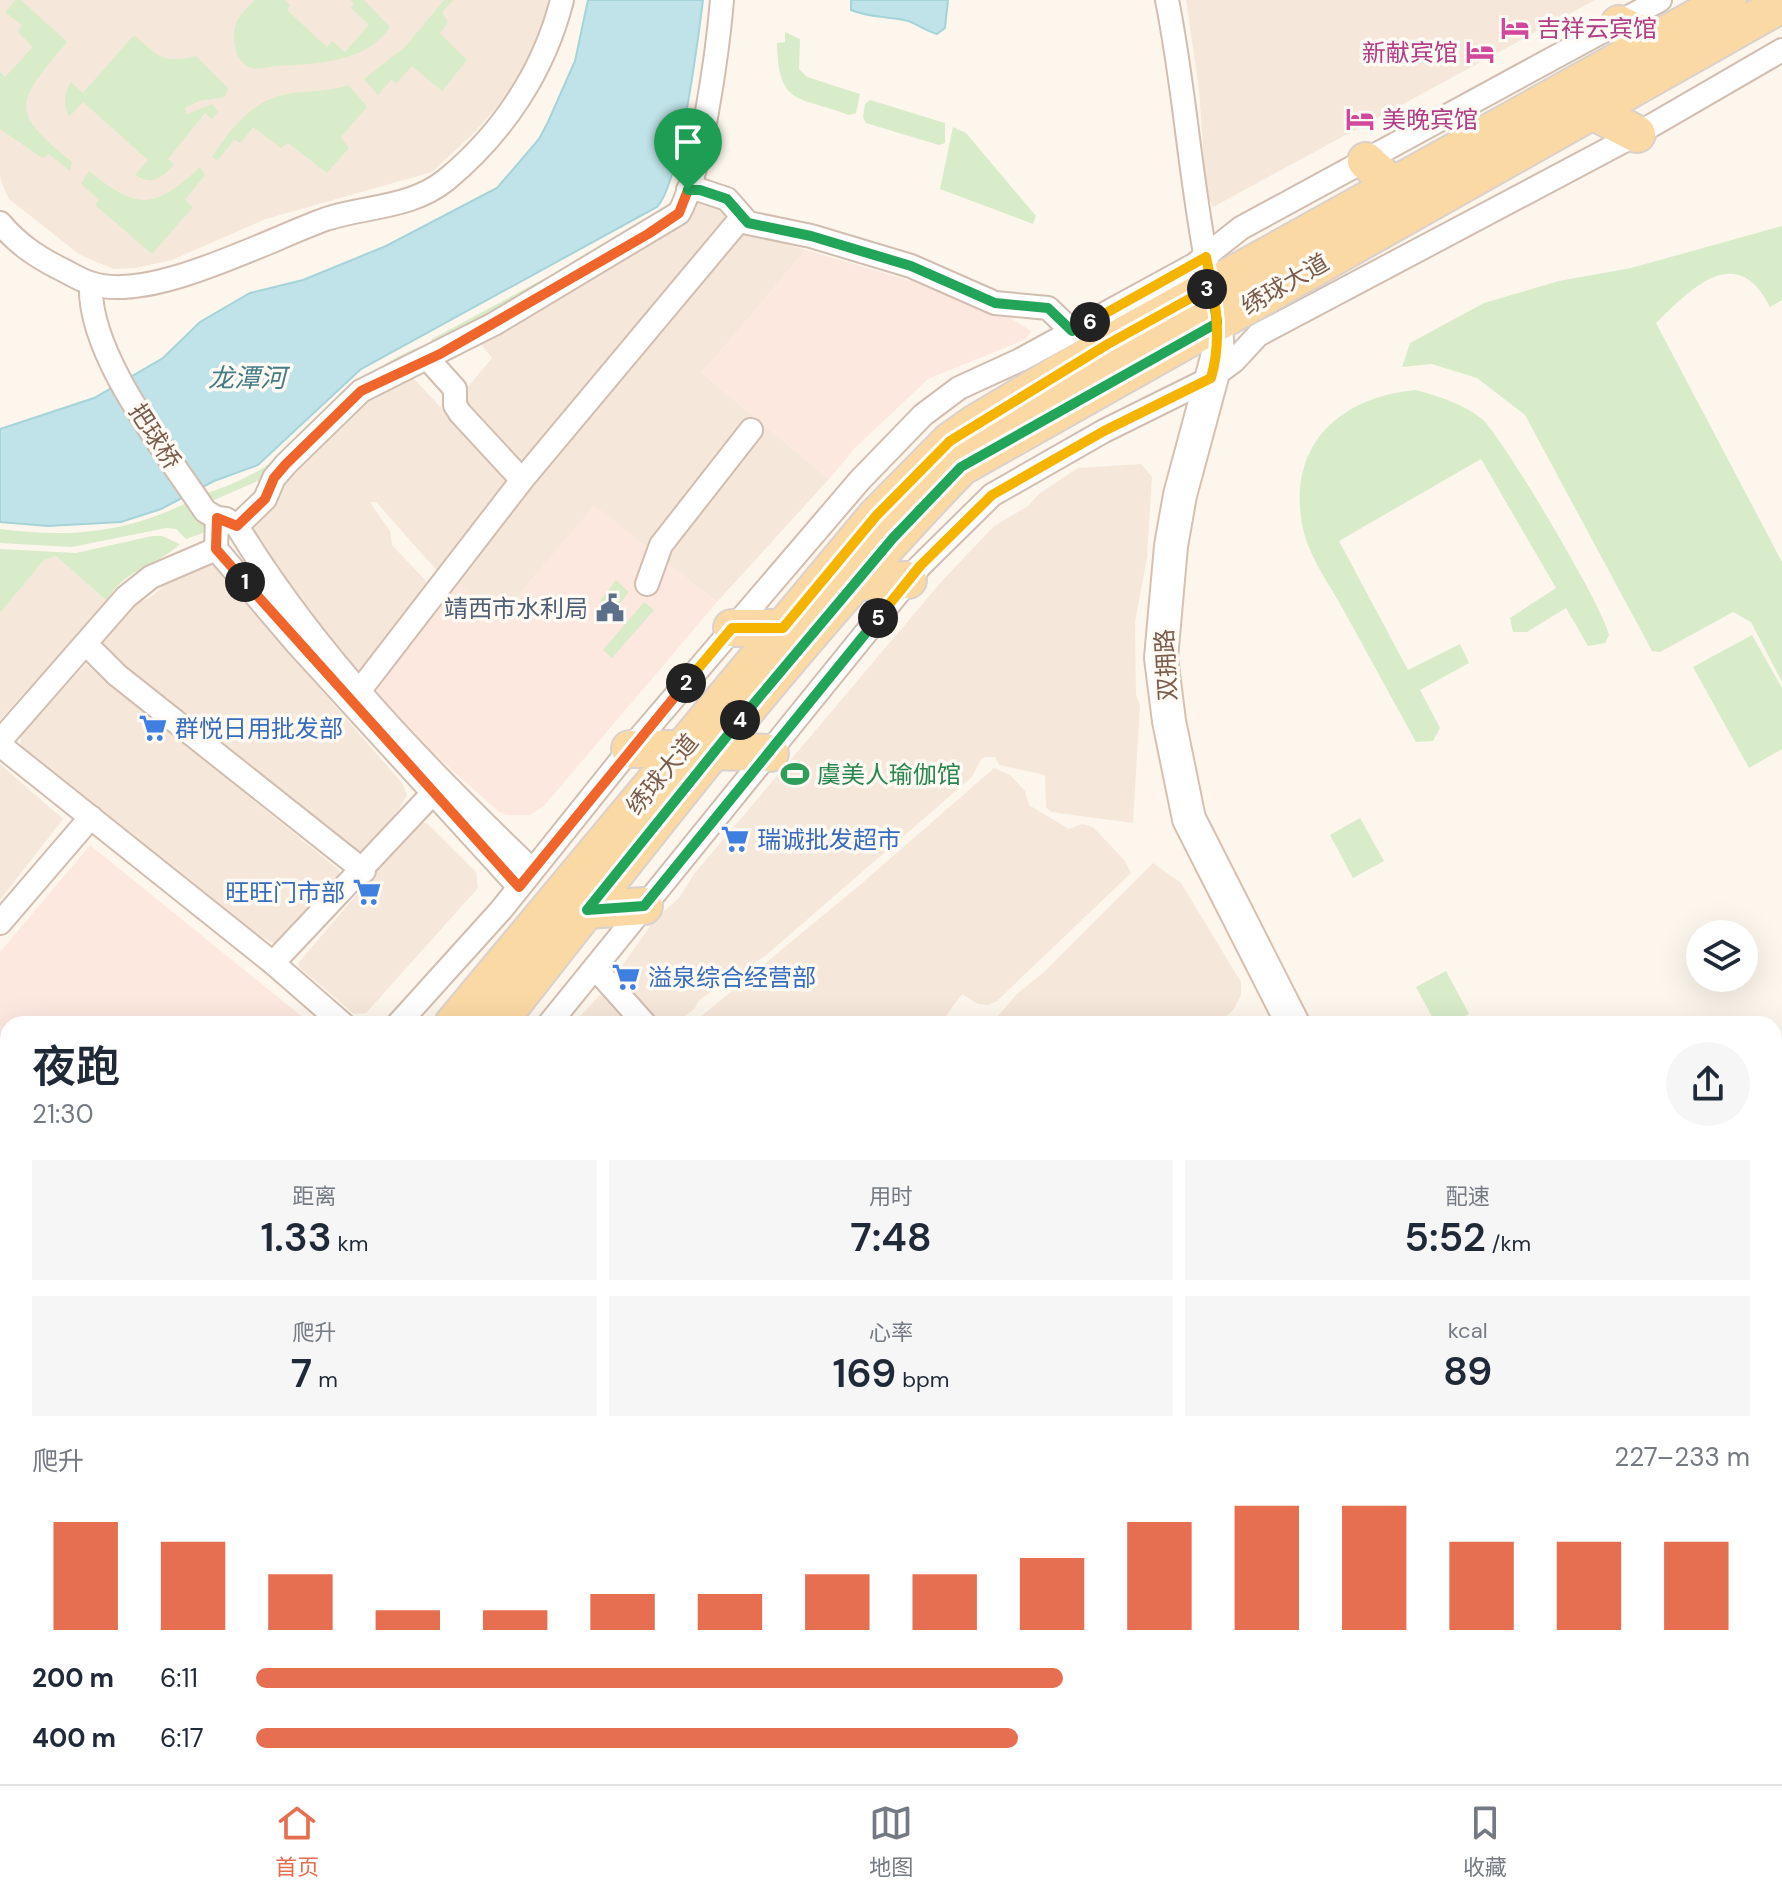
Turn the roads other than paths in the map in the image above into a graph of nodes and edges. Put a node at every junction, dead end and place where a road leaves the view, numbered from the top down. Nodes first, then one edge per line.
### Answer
1 (562, 0) edge
2 (722, 0) edge
3 (1167, 0) edge
4 (1660, 0) edge
5 (1728, 0) edge
6 (1782, 4) edge
7 (1619, 24) junction
8 (1655, 41) junction
9 (1782, 50) edge
10 (1590, 110) junction
11 (1637, 134) junction
12 (1366, 161) junction
13 (1392, 185) junction
14 (688, 190) junction
15 (741, 218) junction
16 (0, 223) edge
17 (1209, 272) junction
18 (91, 284) junction
19 (1217, 323) junction
20 (1072, 331) junction
21 (428, 359) junction
22 (1211, 378) junction
23 (751, 430) dead end
24 (522, 480) junction
25 (227, 522) junction
26 (216, 549) junction
27 (908, 580) junction
28 (856, 582) junction
29 (647, 584) dead end
30 (732, 628) junction
31 (783, 628) junction
32 (86, 644) junction
33 (360, 690) junction
34 (0, 743) edge
35 (630, 749) junction
36 (699, 750) junction
37 (770, 753) junction
38 (434, 792) junction
39 (91, 817) junction
40 (364, 871) junction
41 (526, 878) junction
42 (644, 906) junction
43 (587, 910) junction
44 (2, 918) edge
45 (273, 963) junction
46 (596, 969) junction
47 (334, 1016) edge
48 (405, 1016) edge
49 (460, 1016) edge
50 (503, 1016) edge
51 (556, 1016) edge
52 (638, 1016) edge
53 (1289, 1016) edge

1 - 18 street
2 - 14 street
3 - 17 street
4 - 7 street
5 - 8 main road, 绣球大道
6 - 10 main road, 绣球大道
7 - 8 main road
7 - 12 street
8 - 13 main road, 绣球大道
9 - 11 street
10 - 11 main road
10 - 19 main road, 绣球大道
11 - 22 street
12 - 13 main road
12 - 17 street
13 - 17 main road, 绣球大道
14 - 15 street
14 - 21 street
15 - 20 street
15 - 24 street
16 - 18 street
17 - 19 street, 双拥路
17 - 20 street
17 - 31 main road, 绣球大道
18 - 25 street, 把球桥
19 - 22 street, 双拥路
19 - 28 main road, 绣球大道
20 - 30 street
21 - 24 street
21 - 25 street
22 - 27 street
22 - 53 street, 双拥路
23 - 29 street
24 - 33 street
25 - 26 street
25 - 33 street, 把球桥
26 - 32 street
26 - 38 street
27 - 28 main road
27 - 37 street
28 - 36 main road, 绣球大道
30 - 31 main road
30 - 35 street
31 - 36 main road, 绣球大道
32 - 34 street
32 - 40 street
33 - 41 street, 把球桥
34 - 39 street
35 - 36 main road
35 - 41 street
36 - 37 main road
36 - 43 main road, 绣球大道
36 - 49 main road, 绣球大道
37 - 42 street
38 - 40 street
38 - 41 street
39 - 44 street
39 - 45 street
40 - 45 street
41 - 48 street
42 - 43 main road
42 - 46 street
43 - 50 main road, 绣球大道
45 - 47 street
46 - 51 street
46 - 52 street

